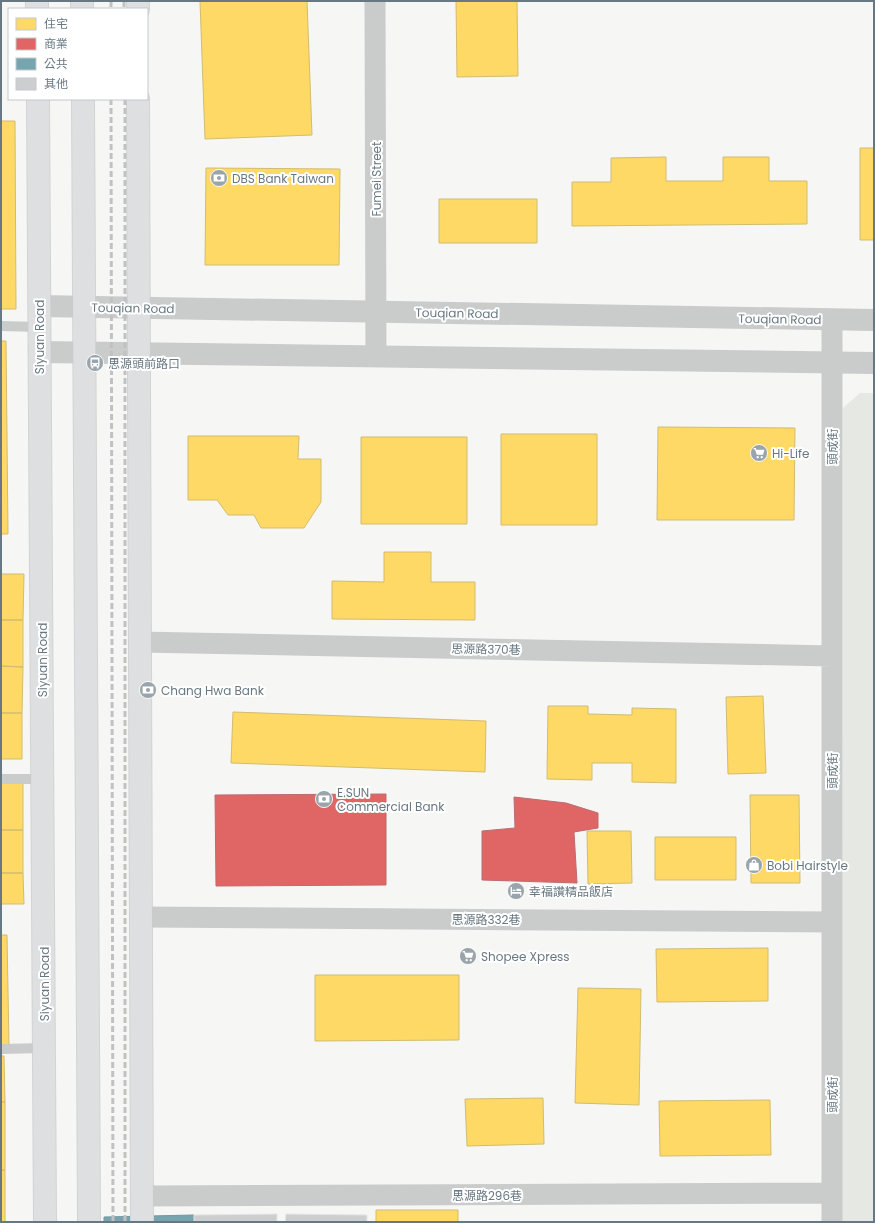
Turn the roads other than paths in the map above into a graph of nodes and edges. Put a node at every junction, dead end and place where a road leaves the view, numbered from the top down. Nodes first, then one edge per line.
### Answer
1 (375, 1) edge
2 (38, 100) edge
3 (83, 100) edge
4 (138, 100) edge
5 (84, 307) junction
6 (138, 308) junction
7 (376, 312) junction
8 (39, 316) junction
9 (832, 320) junction
10 (874, 320) edge
11 (1, 326) edge
12 (39, 352) junction
13 (84, 352) junction
14 (138, 353) junction
15 (376, 356) junction
16 (832, 362) junction
17 (874, 363) edge
18 (139, 642) junction
19 (832, 656) junction
20 (1, 779) edge
21 (42, 779) junction
22 (140, 917) junction
23 (832, 922) junction
24 (44, 1048) junction
25 (1, 1049) edge
26 (832, 1193) junction
27 (142, 1196) junction
28 (45, 1222) edge
29 (89, 1222) edge
30 (142, 1222) edge
31 (832, 1222) edge

1 - 7 street, Fumei Street
2 - 8 main road, Siyuan Road
3 - 5 main road
4 - 6 main road
5 - 6 street, Touqian Road
5 - 8 street, Touqian Road
5 - 13 main road
6 - 7 street, Touqian Road
6 - 14 main road
7 - 9 street, Touqian Road
7 - 15 street, Fumei Street
8 - 11 lane
8 - 12 main road, Siyuan Road
9 - 10 street, Touqian Road
9 - 16 street, 頭成街
12 - 13 street
12 - 21 main road, Siyuan Road
13 - 14 street
13 - 29 main road
14 - 15 street
14 - 18 main road
15 - 16 street
16 - 17 street
16 - 19 street, 頭成街
18 - 19 street, 思源路370巷
18 - 22 main road
19 - 23 street, 頭成街
20 - 21 lane
21 - 24 main road, Siyuan Road
22 - 23 street, 思源路332巷
22 - 27 main road
23 - 26 street, 頭成街
24 - 25 lane
24 - 28 main road, Siyuan Road
26 - 27 street, 思源路296巷
26 - 31 street, 頭成街
27 - 30 main road

